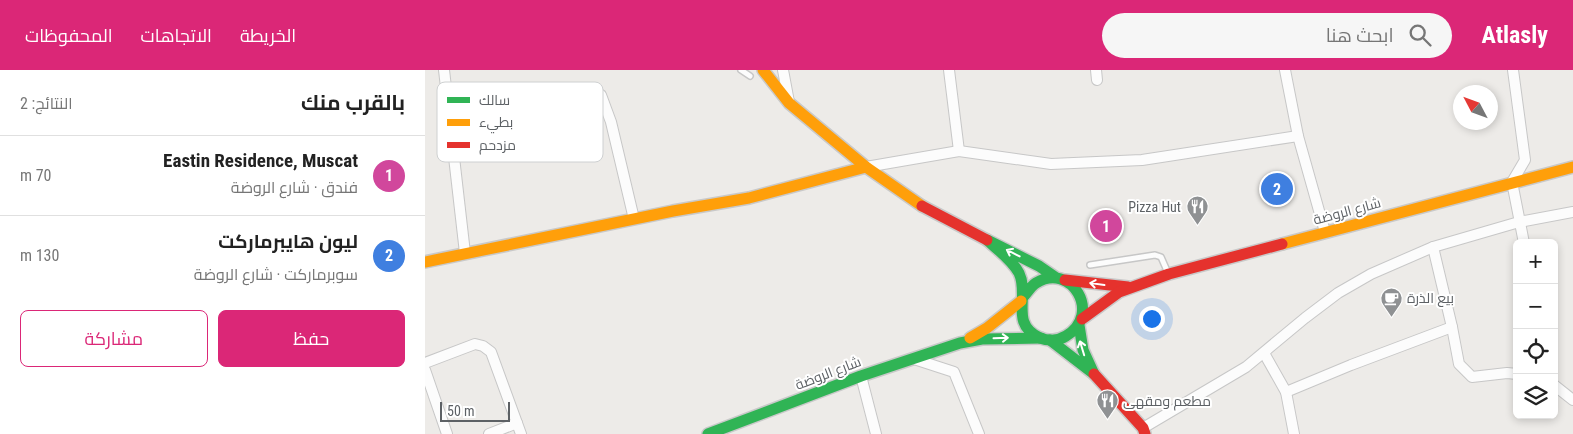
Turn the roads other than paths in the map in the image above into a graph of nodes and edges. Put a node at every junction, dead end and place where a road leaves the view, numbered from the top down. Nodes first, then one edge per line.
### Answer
1 (741, 70) edge
2 (763, 70) edge
3 (783, 70) edge
4 (949, 70) edge
5 (1285, 70) edge
6 (1513, 70) edge
7 (750, 76) dead end
8 (603, 100) edge
9 (789, 103) junction
10 (1298, 136) junction
11 (959, 151) junction
12 (455, 162) edge
13 (866, 167) junction
14 (1573, 167) edge
15 (1511, 182) junction
16 (1573, 212) edge
17 (634, 219) junction
18 (1519, 222) junction
19 (1325, 232) junction
20 (1523, 239) edge
21 (987, 240) junction
22 (1433, 246) junction
23 (465, 253) junction
24 (425, 262) edge
25 (1090, 265) dead end
26 (1169, 274) junction
27 (1060, 278) junction
28 (1129, 287) junction
29 (1022, 299) junction
30 (1080, 322) junction
31 (1453, 327) junction
32 (1046, 339) junction
33 (960, 343) junction
34 (1264, 353) junction
35 (913, 359) junction
36 (425, 363) edge
37 (425, 370) edge
38 (1094, 374) junction
39 (1513, 374) edge
40 (861, 376) junction
41 (1558, 388) edge
42 (1286, 392) junction
43 (1573, 400) edge
44 (517, 423) junction
45 (1144, 431) edge
46 (447, 434) edge
47 (489, 434) edge
48 (521, 434) edge
49 (708, 434) edge
50 (876, 434) edge
51 (979, 434) edge
52 (1294, 434) edge

1 - 7 lane
2 - 9 main road
3 - 9 street
4 - 11 street
5 - 10 street
6 - 15 street
8 - 17 street
9 - 13 main road
10 - 11 street
10 - 19 street
11 - 13 street
12 - 23 street
13 - 17 main road
13 - 21 main road
14 - 15 main road, شارع الروضة
15 - 18 street
15 - 19 main road, شارع الروضة
16 - 18 street
17 - 23 main road
18 - 20 street
18 - 22 street
19 - 26 main road, شارع الروضة
27 -> 21 main road
21 - 29 main road
22 - 31 street
22 - 34 street
23 - 24 main road
25 - 26 lane
26 - 28 main road, شارع الروضة
28 -> 27 main road, شارع الروضة
27 - 29 main road
27 - 30 main road
28 - 30 main road, شارع الروضة
29 - 32 main road
29 - 33 main road, شارع الروضة
30 - 32 main road
38 -> 30 main road
31 - 39 street
31 - 42 street
33 -> 32 main road, شارع الروضة
32 - 38 main road
33 - 35 main road, شارع الروضة
34 - 42 street
34 - 45 street
35 - 40 main road, شارع الروضة
35 - 51 street
36 - 44 street
37 - 46 street
38 - 45 main road
40 - 49 main road, شارع الروضة
40 - 50 street
41 - 43 street
42 - 52 street
44 - 47 street
44 - 48 street

